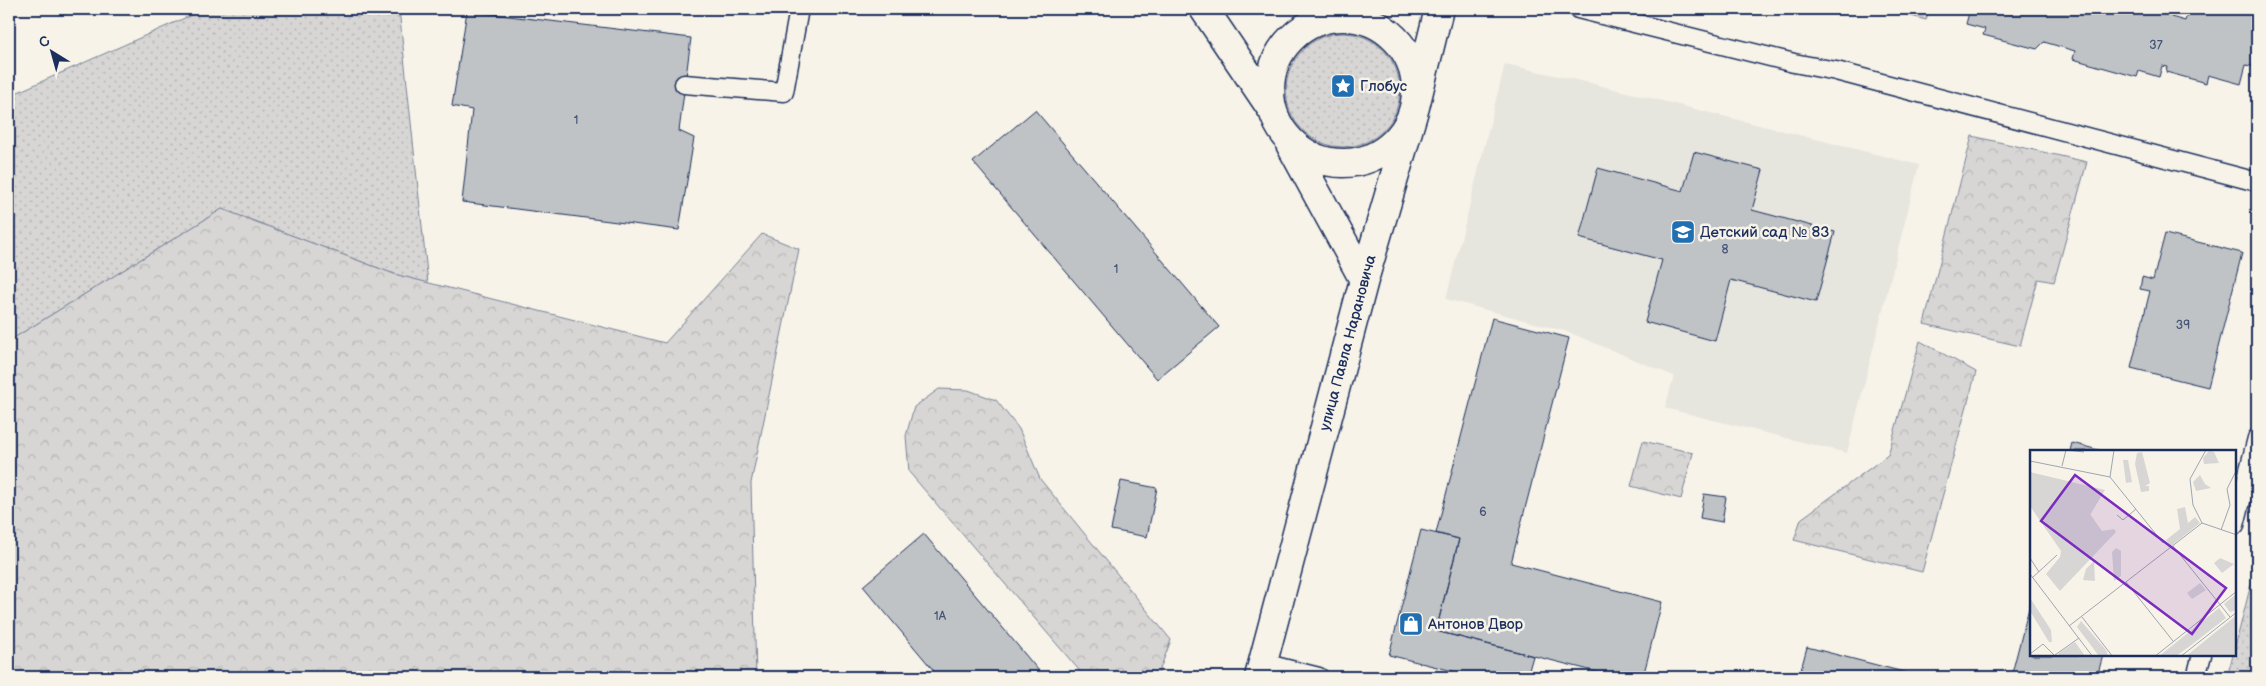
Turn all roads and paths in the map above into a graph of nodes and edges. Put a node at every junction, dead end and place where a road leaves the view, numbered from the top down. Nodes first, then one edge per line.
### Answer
1 (799, 9) edge
2 (1204, 9) edge
3 (1302, 9) edge
4 (1440, 9) edge
5 (1578, 9) edge
6 (1337, 17) junction
7 (1386, 30) junction
8 (1430, 46) junction
9 (684, 84) dead end
10 (1415, 107) junction
11 (1273, 112) junction
12 (1286, 136) junction
13 (2257, 182) edge
14 (1364, 280) junction
15 (2257, 438) edge
16 (2236, 521) edge
17 (2202, 656) edge
18 (1261, 670) edge
19 (1319, 677) edge
20 (2196, 677) edge

1 - 9 lane
2 - 11 street
3 - 6 street
4 - 8 street, улица Павла Нарановича
5 - 13 lane
6 - 7 street
6 - 11 street
7 - 8 street
7 - 10 street
8 - 10 street, улица Павла Нарановича
10 - 12 street
10 - 14 street, улица Павла Нарановича
11 - 12 street
12 - 14 street
14 - 18 street, улица Павла Нарановича
15 - 16 lane
17 - 20 lane
18 - 19 lane

